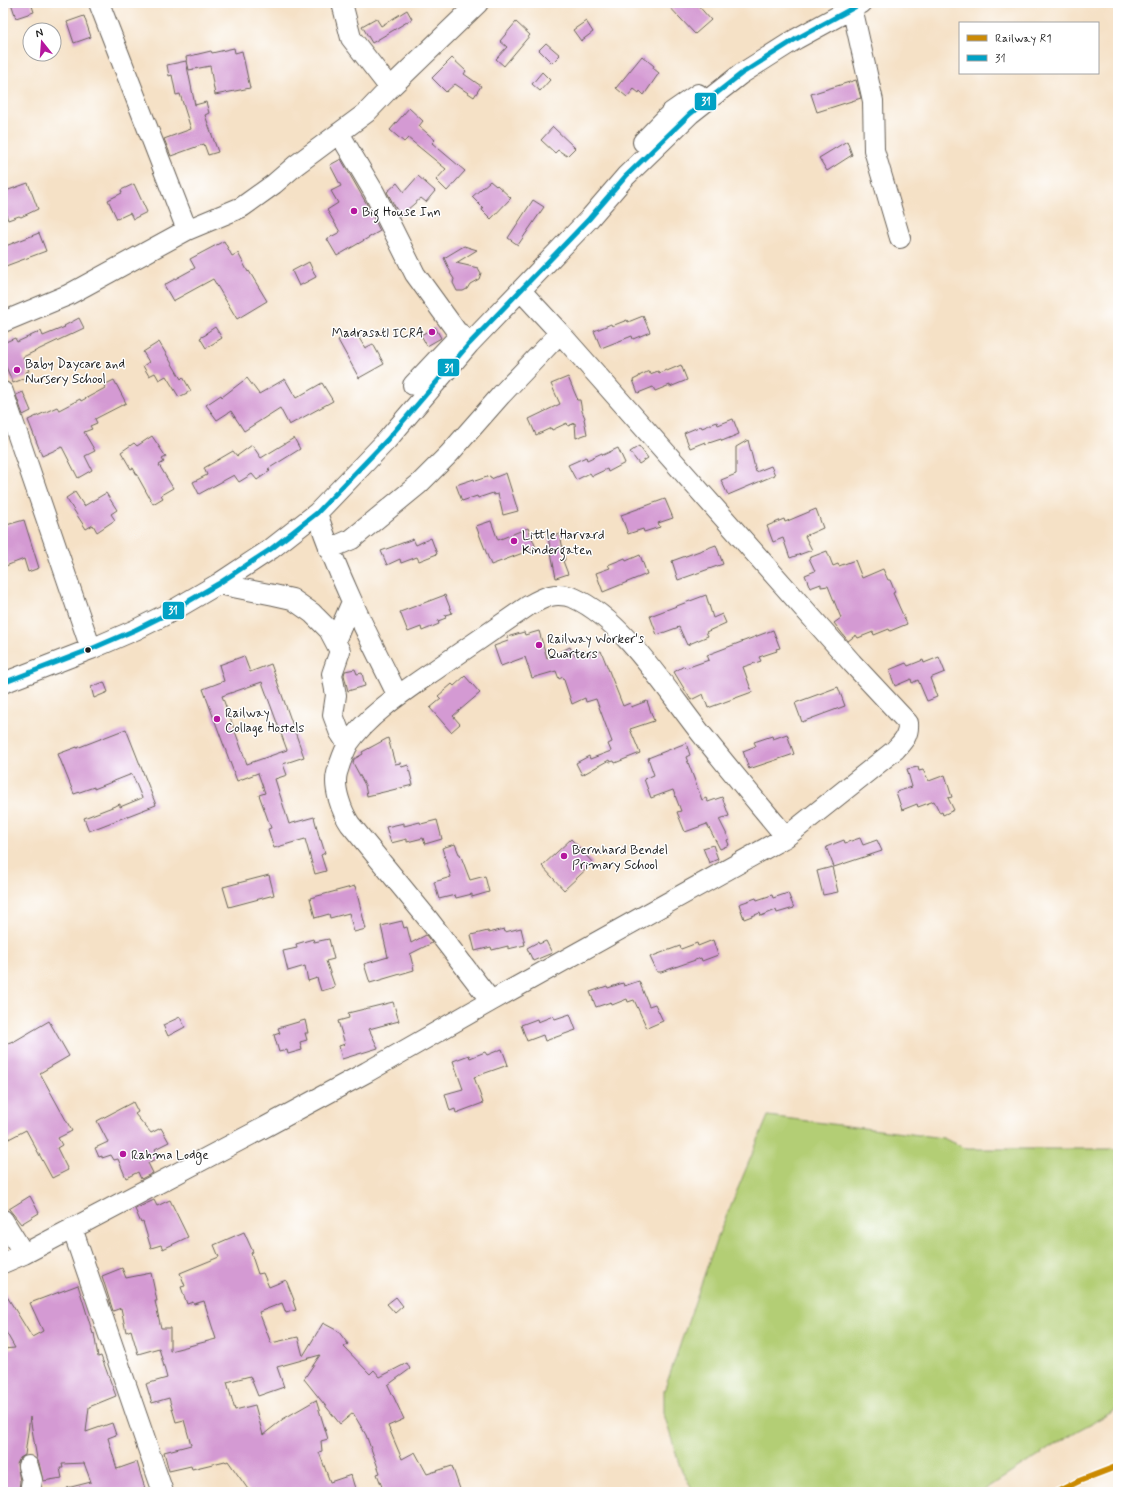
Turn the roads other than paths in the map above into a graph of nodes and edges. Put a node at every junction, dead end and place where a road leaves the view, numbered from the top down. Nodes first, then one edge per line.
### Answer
1 (99, 3) edge
2 (342, 3) edge
3 (478, 3) edge
4 (855, 5) edge
5 (821, 9) dead end
6 (390, 88) junction
7 (339, 133) junction
8 (187, 230) junction
9 (900, 238) dead end
10 (521, 291) junction
11 (3, 322) edge
12 (560, 333) junction
13 (464, 340) junction
14 (413, 385) dead end
15 (3, 392) edge
16 (317, 513) junction
17 (329, 549) junction
18 (218, 584) junction
19 (352, 602) junction
20 (335, 641) junction
21 (91, 649) junction
22 (3, 683) edge
23 (398, 696) junction
24 (348, 745) junction
25 (786, 836) junction
26 (490, 1001) junction
27 (3, 1220) edge
28 (72, 1228) junction
29 (24, 1254) junction
30 (3, 1263) edge
31 (28, 1466) dead end
32 (30, 1492) edge
33 (163, 1492) edge

1 - 8 street
2 - 6 street
3 - 6 street
4 - 9 street
4 - 10 street
5 - 13 street
6 - 7 street
7 - 8 street
7 - 13 street
8 - 11 street
10 - 12 street
10 - 13 street
12 - 17 street
12 - 25 street
13 - 14 street
13 - 16 street
15 - 21 street
16 - 17 street
16 - 18 street
17 - 19 street
18 - 20 street
18 - 21 street
19 - 20 street
19 - 23 street
20 - 24 street
21 - 22 street
23 - 24 street
23 - 25 street
24 - 26 street
25 - 26 street
26 - 28 street
27 - 29 street
28 - 29 street
28 - 33 street
29 - 30 street
31 - 32 street

